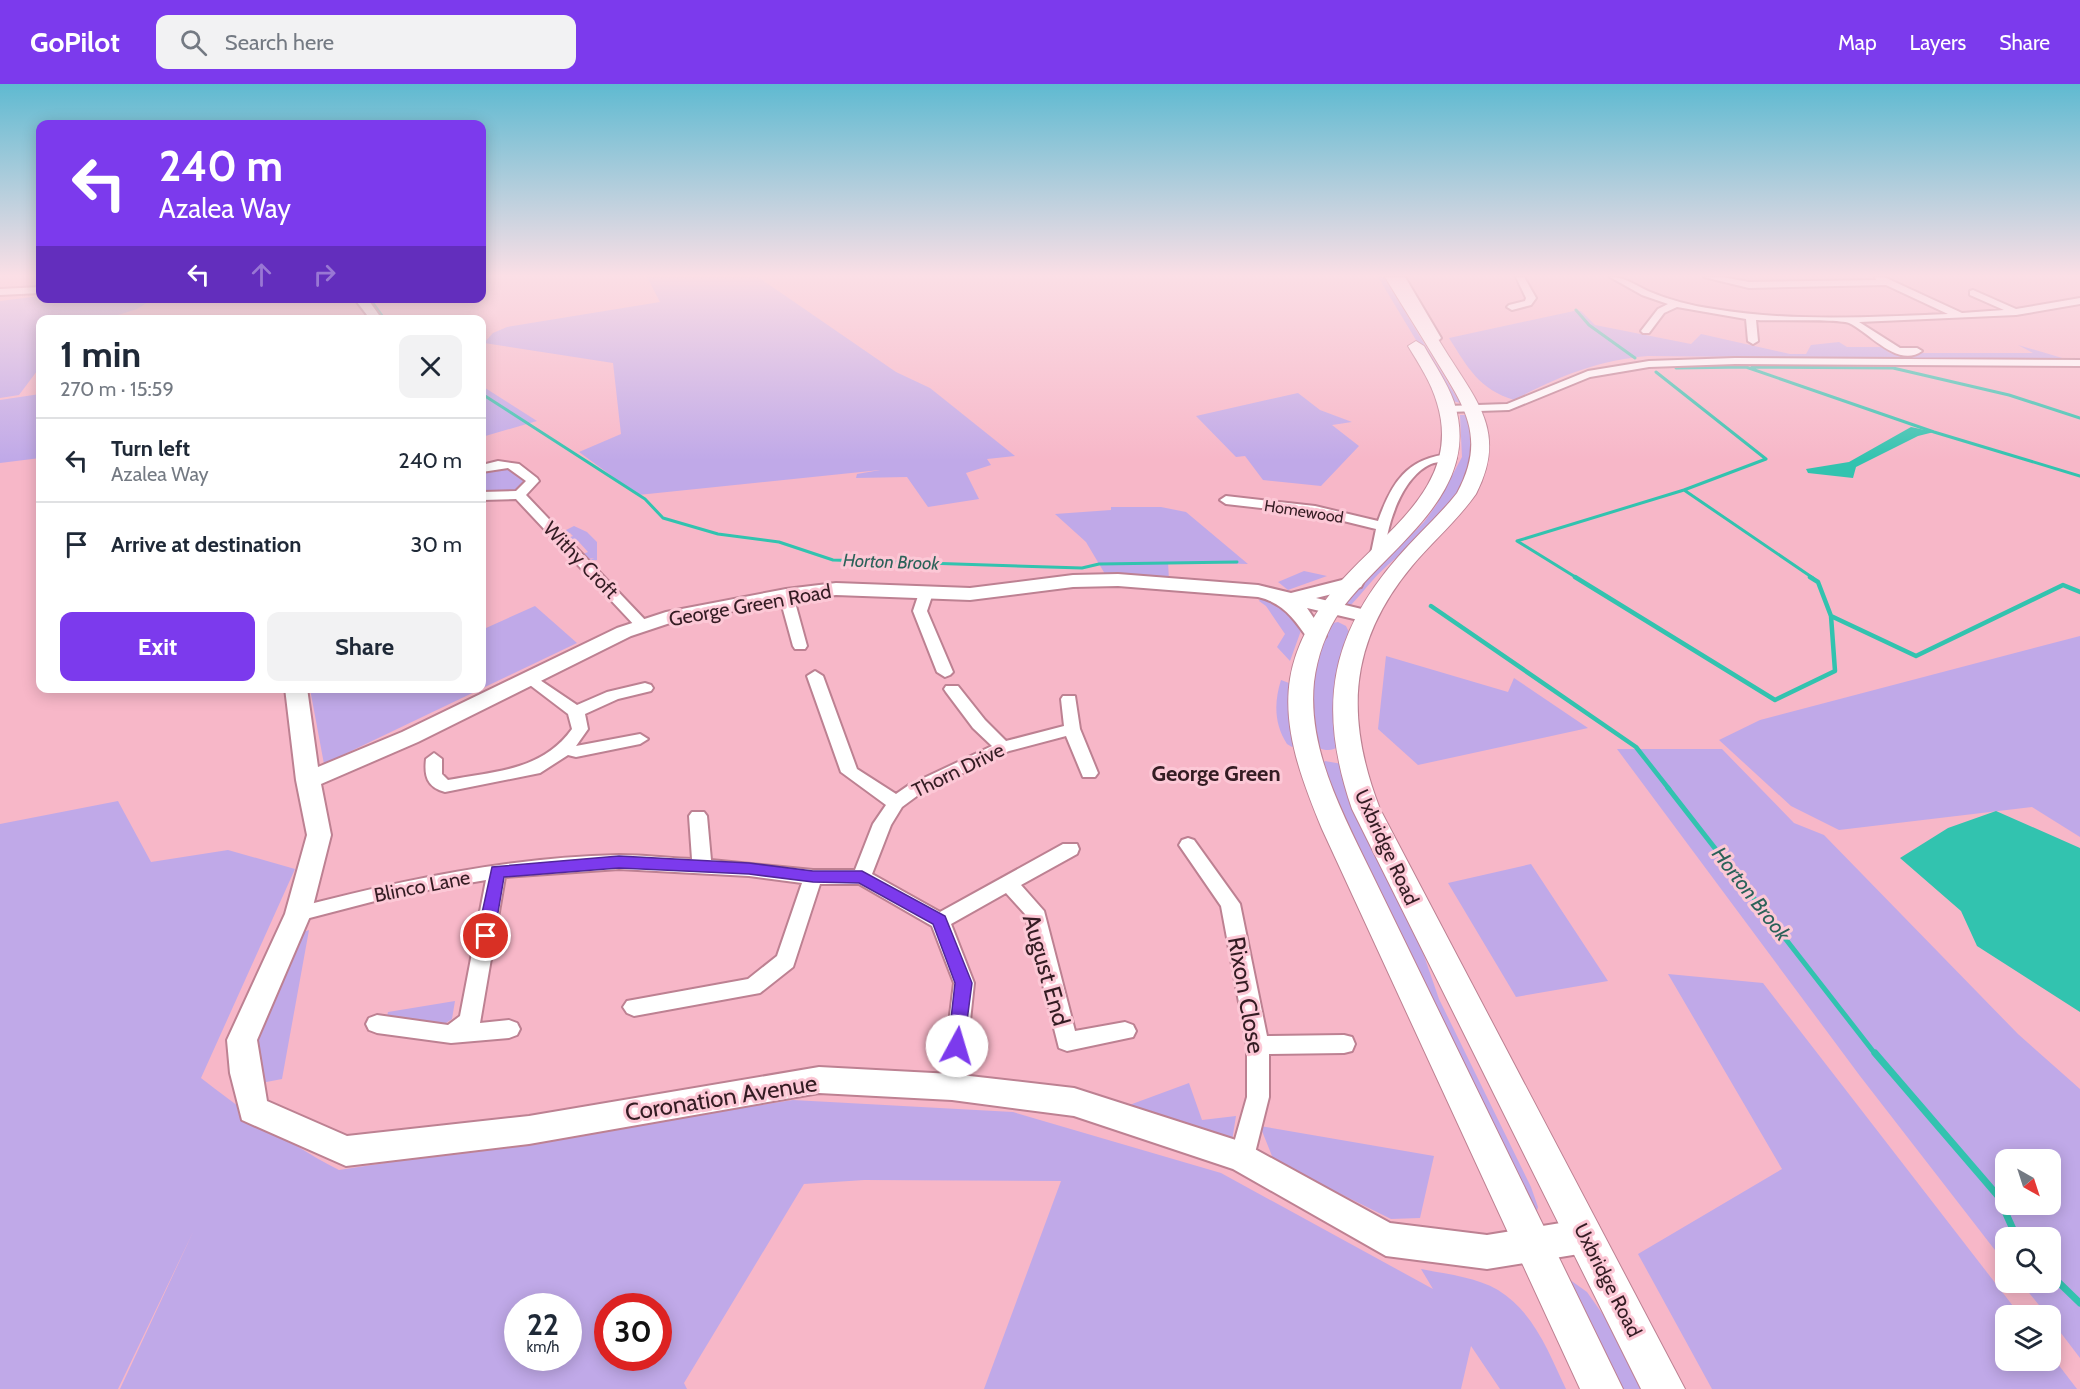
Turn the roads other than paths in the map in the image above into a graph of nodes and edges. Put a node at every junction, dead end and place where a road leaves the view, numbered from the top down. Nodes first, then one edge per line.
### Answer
1 (1410, 338) edge
2 (1426, 338) edge
3 (1753, 338) edge
4 (1878, 338) edge
5 (1753, 341) dead end
6 (1928, 351) dead end
7 (2080, 363) edge
8 (1509, 407) junction
9 (1466, 410) junction
10 (1450, 458) junction
11 (486, 468) edge
12 (519, 495) junction
13 (486, 496) edge
14 (1226, 500) dead end
15 (1381, 525) junction
16 (1377, 558) junction
17 (1354, 583) junction
18 (926, 592) junction
19 (786, 595) junction
20 (1285, 597) junction
21 (1331, 607) junction
22 (1367, 616) junction
23 (642, 625) junction
24 (1316, 636) junction
25 (800, 646) dead end
26 (945, 672) dead end
27 (815, 676) dead end
28 (531, 679) junction
29 (645, 688) dead end
30 (952, 689) dead end
31 (297, 693) edge
32 (1069, 699) dead end
33 (576, 712) junction
34 (1072, 729) junction
35 (640, 739) dead end
36 (1003, 747) junction
37 (566, 749) junction
38 (434, 759) dead end
39 (1089, 773) dead end
40 (308, 780) junction
41 (896, 803) junction
42 (698, 816) dead end
43 (1188, 845) dead end
44 (1070, 849) dead end
45 (702, 866) junction
46 (497, 872) junction
47 (813, 876) junction
48 (862, 877) junction
49 (1008, 883) junction
50 (298, 914) junction
51 (940, 921) junction
52 (634, 1007) dead end
53 (377, 1024) dead end
54 (509, 1029) dead end
55 (1125, 1031) dead end
56 (451, 1034) junction
57 (1344, 1044) dead end
58 (1258, 1045) junction
59 (952, 1087) junction
60 (1242, 1157) junction
61 (1585, 1236) junction
62 (1535, 1244) junction
63 (1602, 1389) edge
64 (1664, 1389) edge

1 - 9 main road, Uxbridge Road
2 - 9 main road, Uxbridge Road
3 - 5 street
4 - 6 street
7 - 8 street
8 - 9 street
8 - 9 street
8 - 9 street
9 - 10 main road, Uxbridge Road
9 - 22 main road, Uxbridge Road
10 - 15 street
10 - 16 main road, Uxbridge Road
11 - 12 street
12 - 13 street
12 - 23 street, Withy Croft
14 - 15 street, Homewood
15 - 16 street
16 - 17 main road, Uxbridge Road
17 - 20 street
17 - 21 main road, Uxbridge Road
18 - 19 street, George Green Road
18 - 20 street, George Green Road
18 - 26 street
19 - 23 street, George Green Road
19 - 25 street
20 - 21 street, George Green Road
20 - 24 street
21 - 22 street, George Green Road
21 - 24 main road, Uxbridge Road
22 - 61 main road, Uxbridge Road
23 - 28 street, George Green Road
24 - 62 main road, Uxbridge Road
27 - 41 street
28 - 33 street
28 - 40 street, George Green Road
29 - 33 street
30 - 36 street
31 - 40 street, Coronation Avenue
32 - 34 street
33 - 37 street
34 - 36 street, Thorn Drive
34 - 39 street
35 - 37 street
36 - 41 street, Thorn Drive
37 - 38 street
40 - 50 street, Coronation Avenue
41 - 48 street, Thorn Drive
42 - 45 street
43 - 58 street, Rixon Close
44 - 49 street
45 - 46 street, Blinco Lane
45 - 47 street, Blinco Lane
46 - 50 street, Blinco Lane
46 - 56 street
47 - 48 street, Blinco Lane
47 - 52 street
48 - 51 street, Blinco Lane
49 - 51 street
49 - 55 street, August End
50 - 59 street, Coronation Avenue
51 - 59 street
53 - 56 street
54 - 56 street
57 - 58 street
58 - 60 street, Rixon Close
59 - 60 street, Coronation Avenue
60 - 62 street, Coronation Avenue
61 - 62 street, Coronation Avenue
61 - 64 main road, Uxbridge Road
62 - 63 main road, Uxbridge Road

